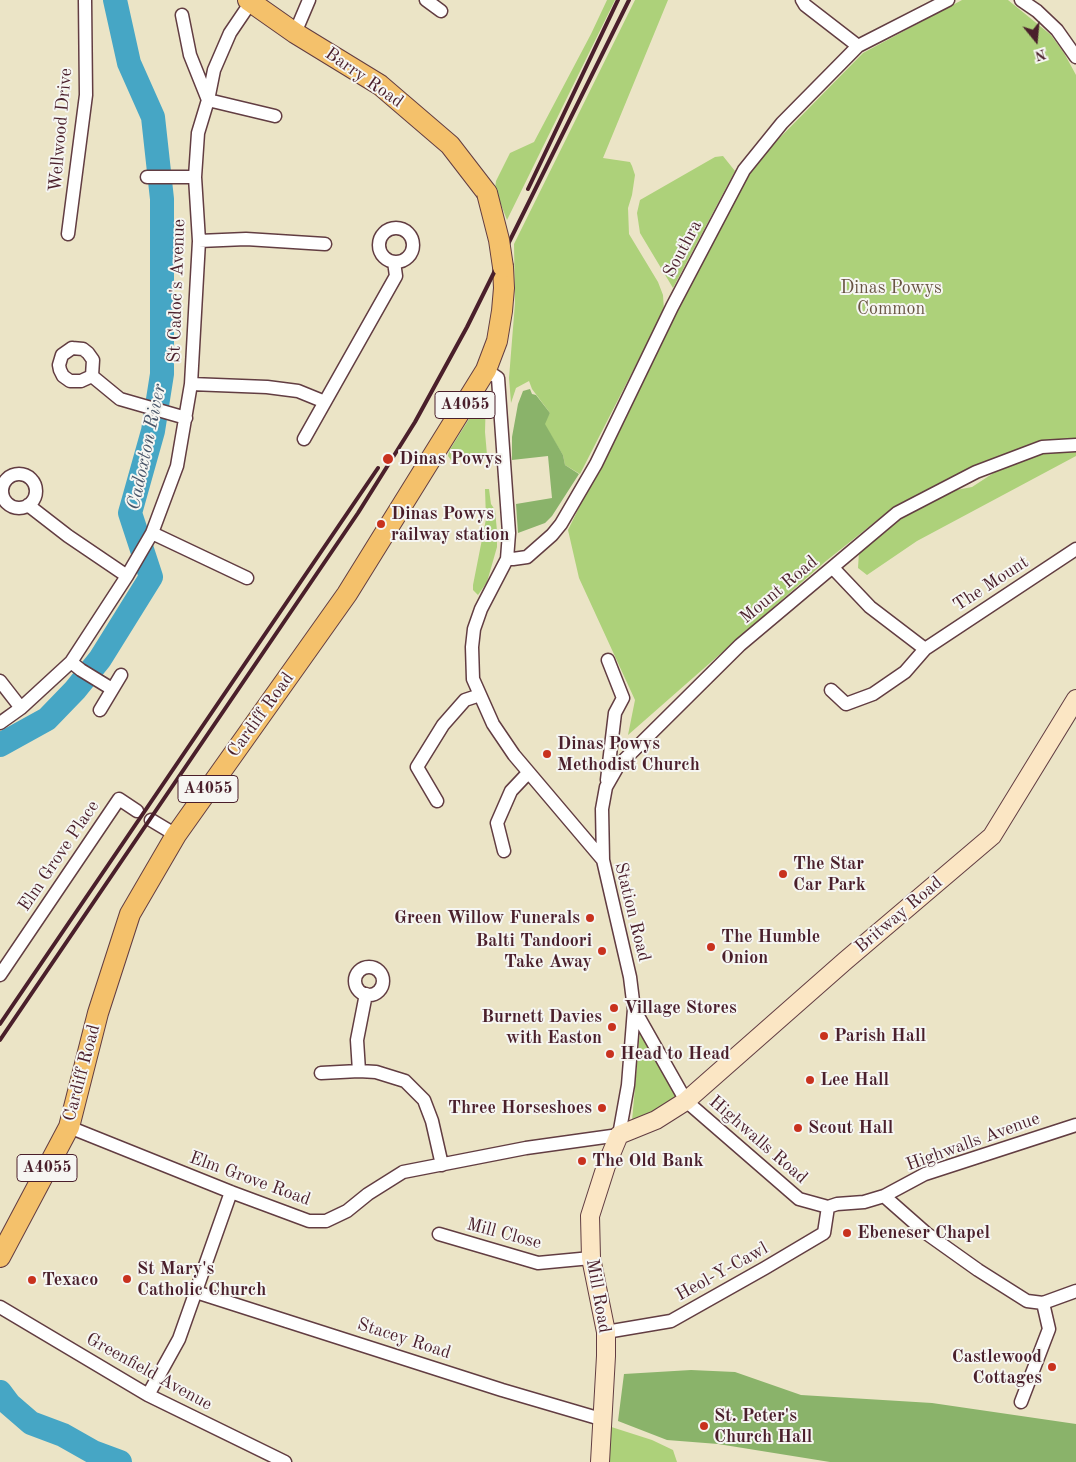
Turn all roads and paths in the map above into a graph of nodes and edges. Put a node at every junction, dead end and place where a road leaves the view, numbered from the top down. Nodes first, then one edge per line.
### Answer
1 (85, 0) edge
2 (309, 0) edge
3 (426, 0) edge
4 (802, 0) edge
5 (948, 0) edge
6 (1021, 0) edge
7 (250, 1) edge
8 (441, 11) dead end
9 (182, 15) dead end
10 (295, 33) junction
11 (858, 46) junction
12 (1076, 57) edge
13 (208, 100) junction
14 (275, 116) dead end
15 (147, 176) dead end
16 (195, 177) junction
17 (68, 234) dead end
18 (199, 241) junction
19 (325, 244) dead end
20 (394, 262) dead end
21 (503, 267) joint
22 (486, 370) junction
23 (92, 376) dead end
24 (191, 384) junction
25 (325, 402) junction
26 (186, 418) junction
27 (304, 439) dead end
28 (1076, 445) edge
29 (28, 505) dead end
30 (152, 533) junction
31 (1076, 549) edge
32 (507, 559) junction
33 (833, 568) junction
34 (127, 576) junction
35 (247, 578) dead end
36 (925, 649) junction
37 (608, 660) dead end
38 (71, 662) junction
39 (121, 675) dead end
40 (0, 681) edge
41 (112, 688) junction
42 (831, 690) dead end
43 (480, 696) junction
44 (1076, 699) edge
45 (21, 708) junction
46 (100, 710) dead end
47 (0, 723) edge
48 (528, 773) junction
49 (606, 788) junction
50 (437, 801) dead end
51 (137, 811) dead end
52 (151, 820) dead end
53 (176, 835) junction
54 (504, 851) dead end
55 (603, 860) junction
56 (0, 975) edge
57 (366, 994) dead end
58 (634, 1009) junction
59 (359, 1071) junction
60 (321, 1073) dead end
61 (686, 1101) junction
62 (1076, 1125) edge
63 (69, 1127) junction
64 (619, 1135) junction
65 (442, 1165) junction
66 (231, 1192) junction
67 (884, 1196) junction
68 (828, 1207) junction
69 (439, 1234) dead end
70 (0, 1257) edge
71 (591, 1258) junction
72 (1076, 1291) edge
73 (196, 1292) junction
74 (1043, 1303) junction
75 (0, 1307) edge
76 (606, 1332) junction
77 (148, 1395) junction
78 (1022, 1402) dead end
79 (602, 1418) junction
80 (285, 1462) edge
81 (600, 1462) edge

1 - 17 street, Wellwood Drive
2 - 10 street
3 - 8 street
4 - 11 street
5 - 11 street, Southra
6 - 12 street
7 - 10 main road, Barry Road / A4055
7 - 13 street, St Cadoc's Avenue
9 - 13 street
10 - 21 main road, Barry Road / A4055, bridge
11 - 32 street, Southra
13 - 14 street
13 - 16 street, St Cadoc's Avenue
15 - 16 street
16 - 18 street, St Cadoc's Avenue
18 - 19 street
18 - 24 street, St Cadoc's Avenue
20 - 25 street
21 - 22 main road, Cardiff Road / A4055
22 - 32 street, Station Road
22 - 53 main road, Cardiff Road / A4055
23 - 26 street
24 - 25 street
24 - 26 street, St Cadoc's Avenue
25 - 27 street
26 - 30 street, St Cadoc's Avenue
28 - 33 street, Mount Road
29 - 34 street
30 - 34 street, St Cadoc's Avenue
30 - 35 street
31 - 36 street, The Mount
32 - 43 street, Station Road
33 - 36 street
33 - 49 street, Mount Road
34 - 38 street, St Cadoc's Avenue
36 - 42 street, The Mount
37 - 49 street
38 - 41 street
38 - 45 street, St Cadoc's Avenue
39 - 41 street
40 - 45 street
41 - 46 street
43 - 48 street, Station Road
43 - 50 street
44 - 61 street, Britway Road
45 - 47 street, St Cadoc's Avenue
48 - 54 street
48 - 55 street, Station Road
49 - 55 street, Mount Road
51 - 56 street, Elm Grove Place
52 - 53 street
53 - 63 main road, Cardiff Road / A4055
55 - 58 street, Station Road
57 - 59 street
58 - 61 street, Station Road
58 - 64 street, Station Road
59 - 60 street
59 - 65 street
61 - 64 street, Britway Road
61 - 68 street, Highwalls Road
62 - 67 street, Highwalls Avenue
63 - 66 street, Elm Grove Road
63 - 70 main road, Cardiff Road / A4055
64 - 65 street, Elm Grove Road
64 - 71 street, Mill Road
65 - 66 street, Elm Grove Road
66 - 73 street
67 - 68 street, Highwalls Road
67 - 74 street
68 - 76 street, Heol-Y-Cawl
69 - 71 street, Mill Close
71 - 76 street, Mill Road
72 - 74 street
73 - 77 street
73 - 79 street, Stacey Road
74 - 78 street
75 - 77 street, Greenfield Avenue
76 - 79 street, Mill Road
77 - 80 street, Greenfield Avenue
79 - 81 street, Mill Road

